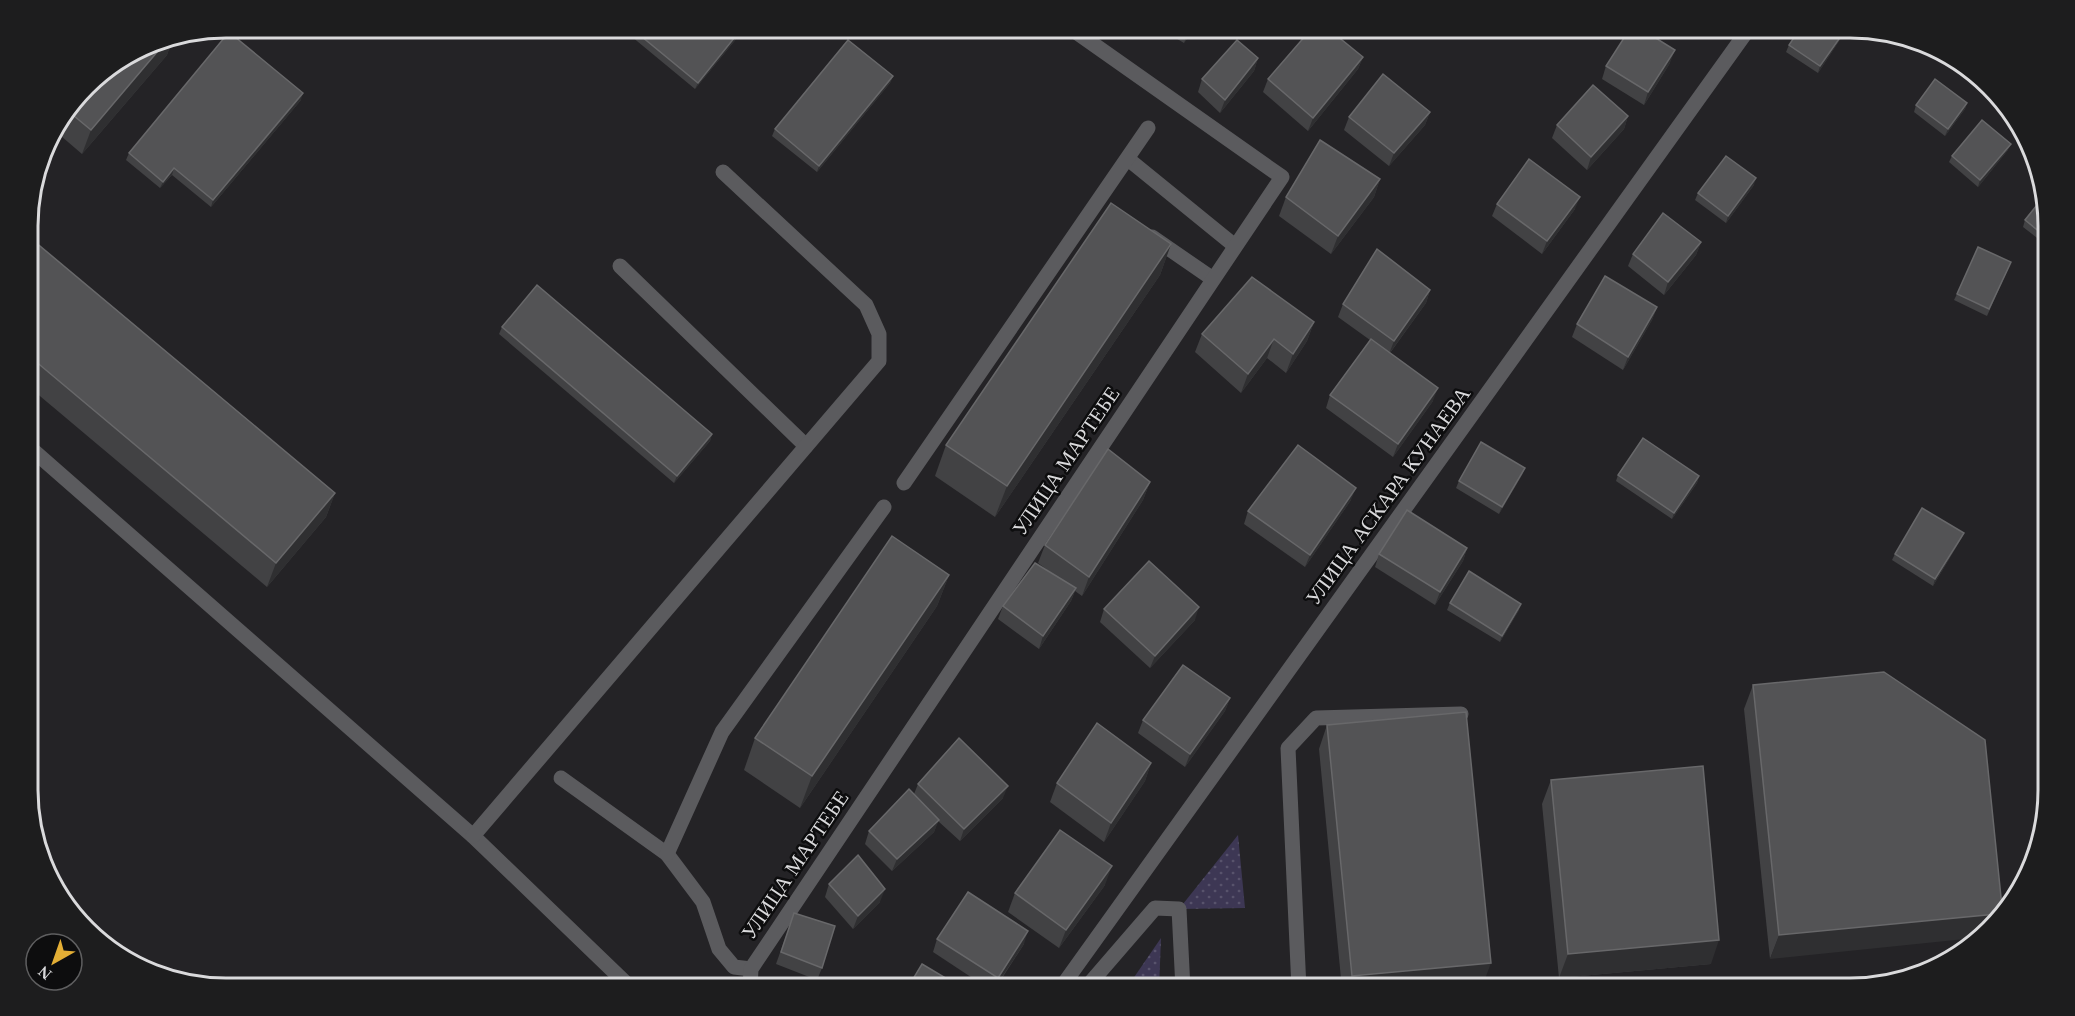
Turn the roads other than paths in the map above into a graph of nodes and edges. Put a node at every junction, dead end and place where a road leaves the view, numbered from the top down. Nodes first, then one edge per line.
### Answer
1 (1085, 38) edge
2 (1742, 38) edge
3 (1148, 128) dead end
4 (1128, 159) junction
5 (723, 172) dead end
6 (1137, 226) edge
7 (1235, 246) junction
8 (620, 266) dead end
9 (1213, 279) junction
10 (806, 446) junction
11 (38, 455) edge
12 (904, 483) dead end
13 (884, 507) dead end
14 (1461, 714) edge
15 (561, 778) dead end
16 (473, 837) junction
17 (667, 854) junction
18 (751, 969) junction
19 (620, 978) edge
20 (751, 978) edge
21 (1068, 978) edge
22 (1095, 978) edge
23 (1182, 978) edge
24 (1298, 978) edge

1 - 7 street, УЛИЦА МАРТЕБЕ
2 - 21 street, УЛИЦА АСКАРА КУНАЕВА
3 - 4 street
4 - 7 street
4 - 12 street
5 - 10 street
6 - 9 street
7 - 9 street, УЛИЦА МАРТЕБЕ
8 - 10 street
9 - 18 street, УЛИЦА МАРТЕБЕ
10 - 16 street
11 - 16 street
13 - 17 street
14 - 24 street
15 - 17 street
16 - 19 street
17 - 18 street
18 - 20 street, УЛИЦА МАРТЕБЕ
22 - 23 street

